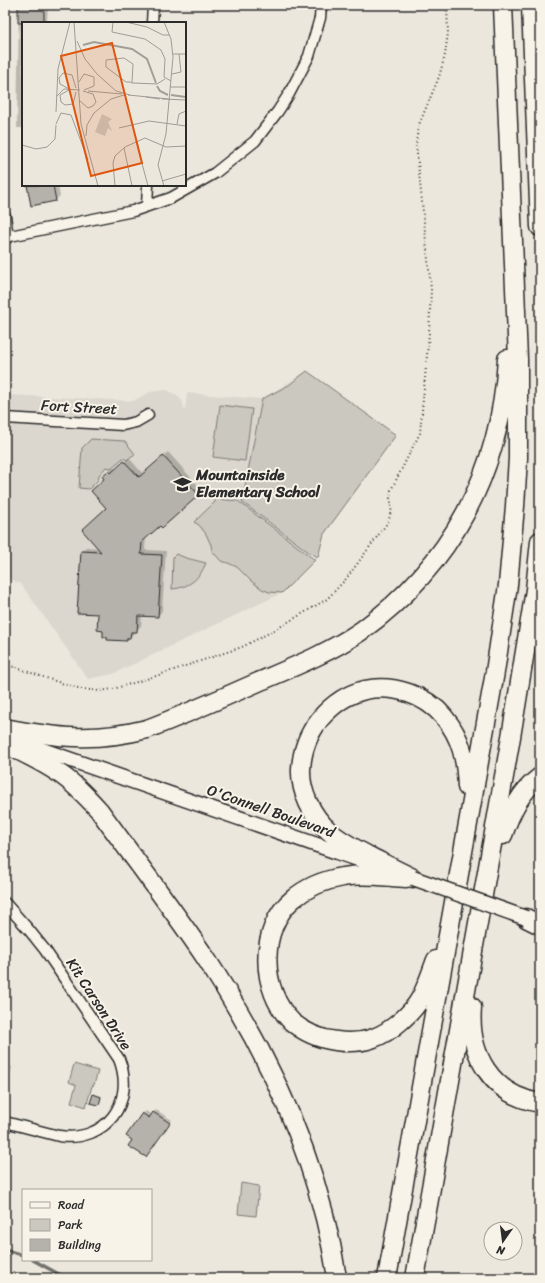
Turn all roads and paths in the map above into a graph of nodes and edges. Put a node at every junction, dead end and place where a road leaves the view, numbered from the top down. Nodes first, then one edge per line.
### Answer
1 (153, 5) edge
2 (322, 5) edge
3 (447, 5) edge
4 (503, 5) edge
5 (531, 5) edge
6 (152, 22) edge
7 (538, 170) junction
8 (509, 176) junction
9 (148, 186) edge
10 (540, 196) edge
11 (147, 206) junction
12 (5, 216) edge
13 (540, 226) edge
14 (7, 237) edge
15 (148, 415) dead end
16 (5, 418) edge
17 (540, 541) edge
18 (5, 664) edge
19 (5, 728) edge
20 (5, 736) edge
21 (5, 744) edge
22 (540, 777) edge
23 (459, 875) junction
24 (413, 878) junction
25 (486, 883) junction
26 (5, 903) edge
27 (453, 912) junction
28 (480, 920) junction
29 (537, 922) edge
30 (540, 1103) edge
31 (5, 1122) edge
32 (337, 1278) edge
33 (387, 1278) edge
34 (415, 1278) edge

1 - 6 street
2 - 11 street
3 - 18 path
4 - 8 highway
5 - 7 highway
7 - 10 highway
7 - 13 highway
8 - 19 highway
8 - 23 highway
9 - 11 street
11 - 14 street
12 - 14 street
15 - 16 street, Fort Street
17 - 25 highway
20 - 24 main road, O'Connell Boulevard
21 - 32 highway
22 - 25 highway
23 - 24 highway
23 - 27 highway
24 - 27 highway
24 - 29 main road, O'Connell Boulevard, bridge
25 - 28 highway
26 - 31 street, Kit Carson Drive
27 - 33 highway
28 - 30 highway
28 - 34 highway

